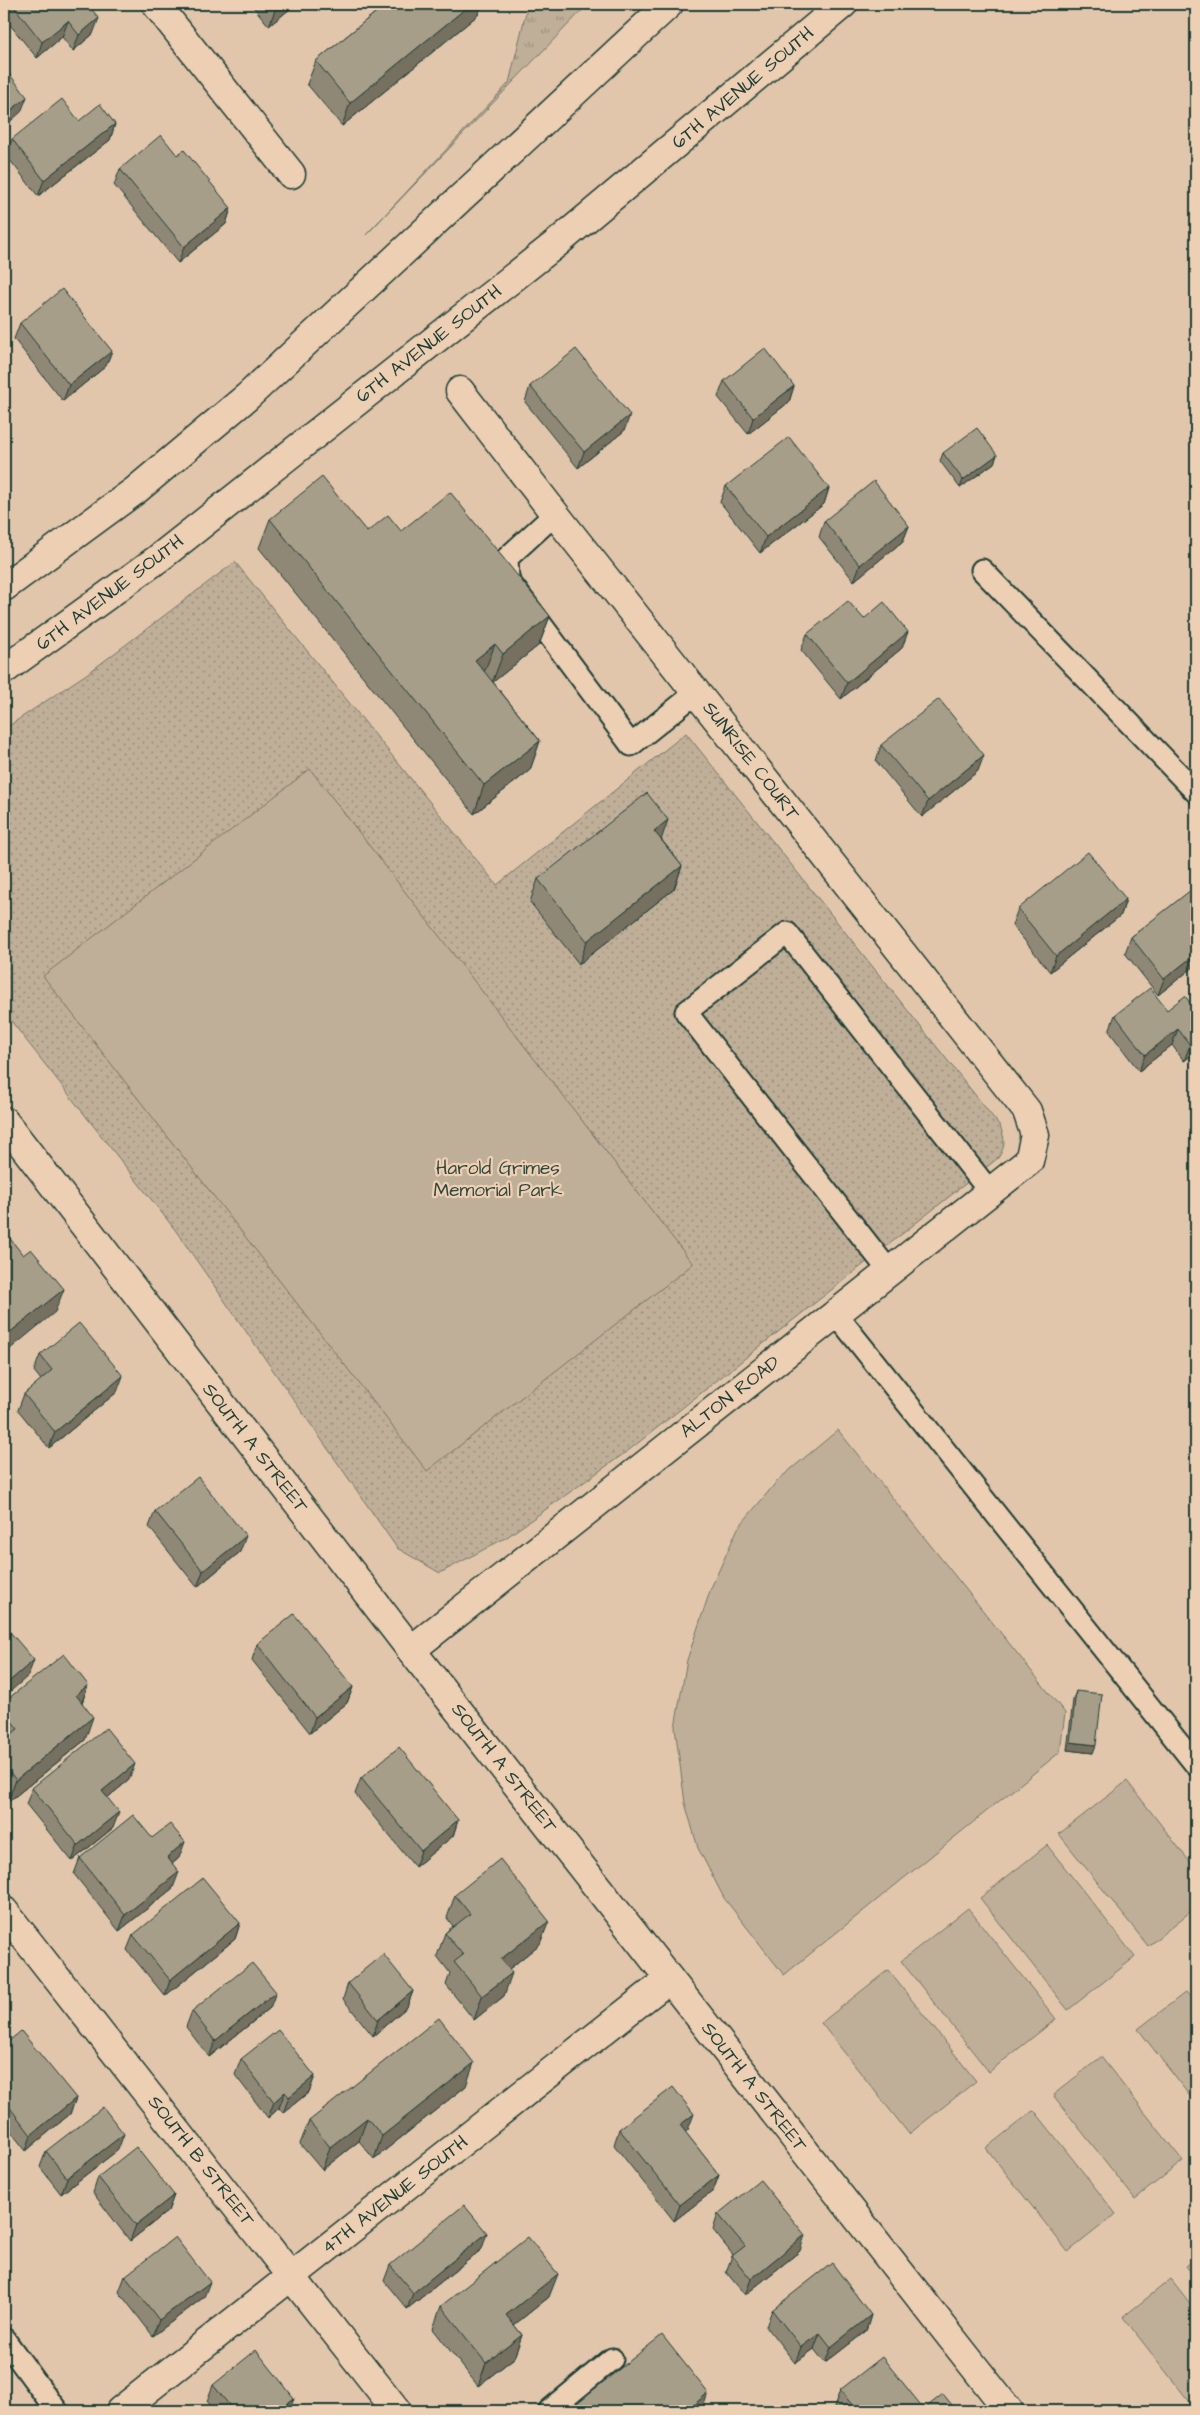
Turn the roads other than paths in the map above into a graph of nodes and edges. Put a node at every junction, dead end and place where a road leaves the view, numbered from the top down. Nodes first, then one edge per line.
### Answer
1 (156, 4) edge
2 (668, 4) edge
3 (844, 4) edge
4 (291, 174) dead end
5 (460, 391) dead end
6 (555, 514) junction
7 (982, 570) dead end
8 (4, 587) edge
9 (4, 670) edge
10 (697, 692) junction
11 (1196, 792) edge
12 (4, 1121) edge
13 (1035, 1135) joint
14 (990, 1192) junction
15 (889, 1272) junction
16 (836, 1314) junction
17 (411, 1650) junction
18 (1196, 1765) edge
19 (4, 1911) edge
20 (669, 1979) junction
21 (291, 2276) junction
22 (4, 2339) edge
23 (612, 2359) dead end
24 (57, 2411) edge
25 (120, 2411) edge
26 (397, 2411) edge
27 (549, 2411) edge
28 (1010, 2411) edge

1 - 4 street
2 - 8 street
3 - 9 street, 6TH AVENUE SOUTH
5 - 6 street, SUNRISE COURT
6 - 10 street, SUNRISE COURT
6 - 10 lane
7 - 11 lane
10 - 13 street, SUNRISE COURT
12 - 17 street, SOUTH A STREET
13 - 14 street, ALTON ROAD
14 - 15 street, ALTON ROAD
14 - 15 lane
15 - 16 street, ALTON ROAD
16 - 17 street, ALTON ROAD
16 - 18 lane
17 - 20 street, SOUTH A STREET
19 - 21 street, SOUTH B STREET
20 - 21 street, 4TH AVENUE SOUTH
20 - 28 street, SOUTH A STREET
21 - 25 street, 4TH AVENUE SOUTH
21 - 26 street, SOUTH B STREET
22 - 24 lane
23 - 27 lane

